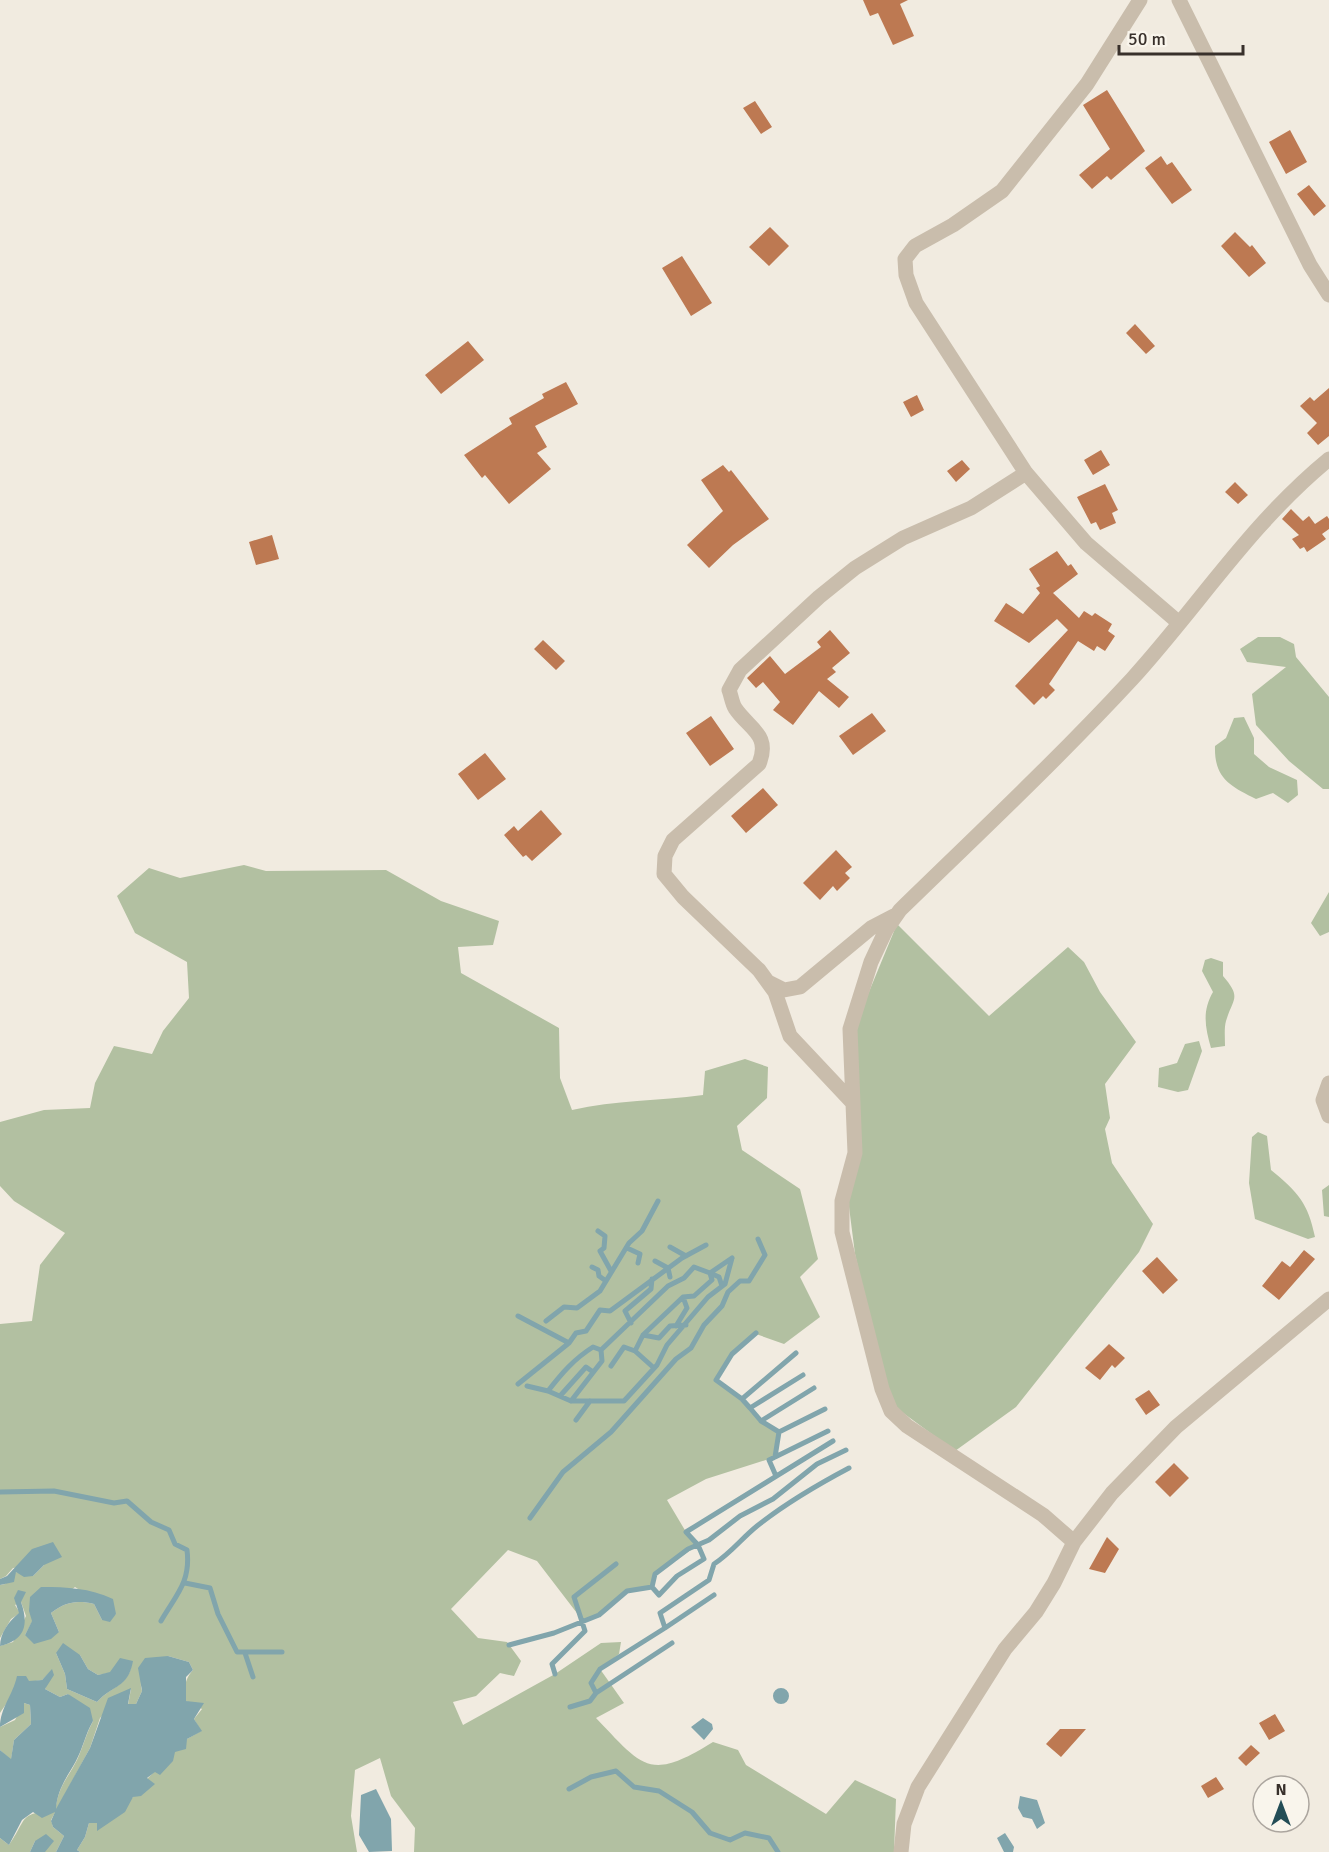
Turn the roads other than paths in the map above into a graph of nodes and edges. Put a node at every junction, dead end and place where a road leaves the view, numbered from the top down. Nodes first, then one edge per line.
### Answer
1 (1140, 0) edge
2 (1179, 0) edge
3 (1329, 295) edge
4 (1329, 459) edge
5 (1026, 473) junction
6 (1178, 622) junction
7 (896, 915) junction
8 (768, 982) junction
9 (1329, 1083) edge
10 (853, 1102) junction
11 (1329, 1116) edge
12 (1329, 1299) edge
13 (1074, 1542) junction
14 (901, 1852) edge

1 - 5 street
2 - 3 street
4 - 6 street
5 - 6 street
5 - 8 street
6 - 7 street
7 - 8 street
7 - 10 street
8 - 10 street
9 - 11 street
10 - 13 street
12 - 13 street
13 - 14 street

